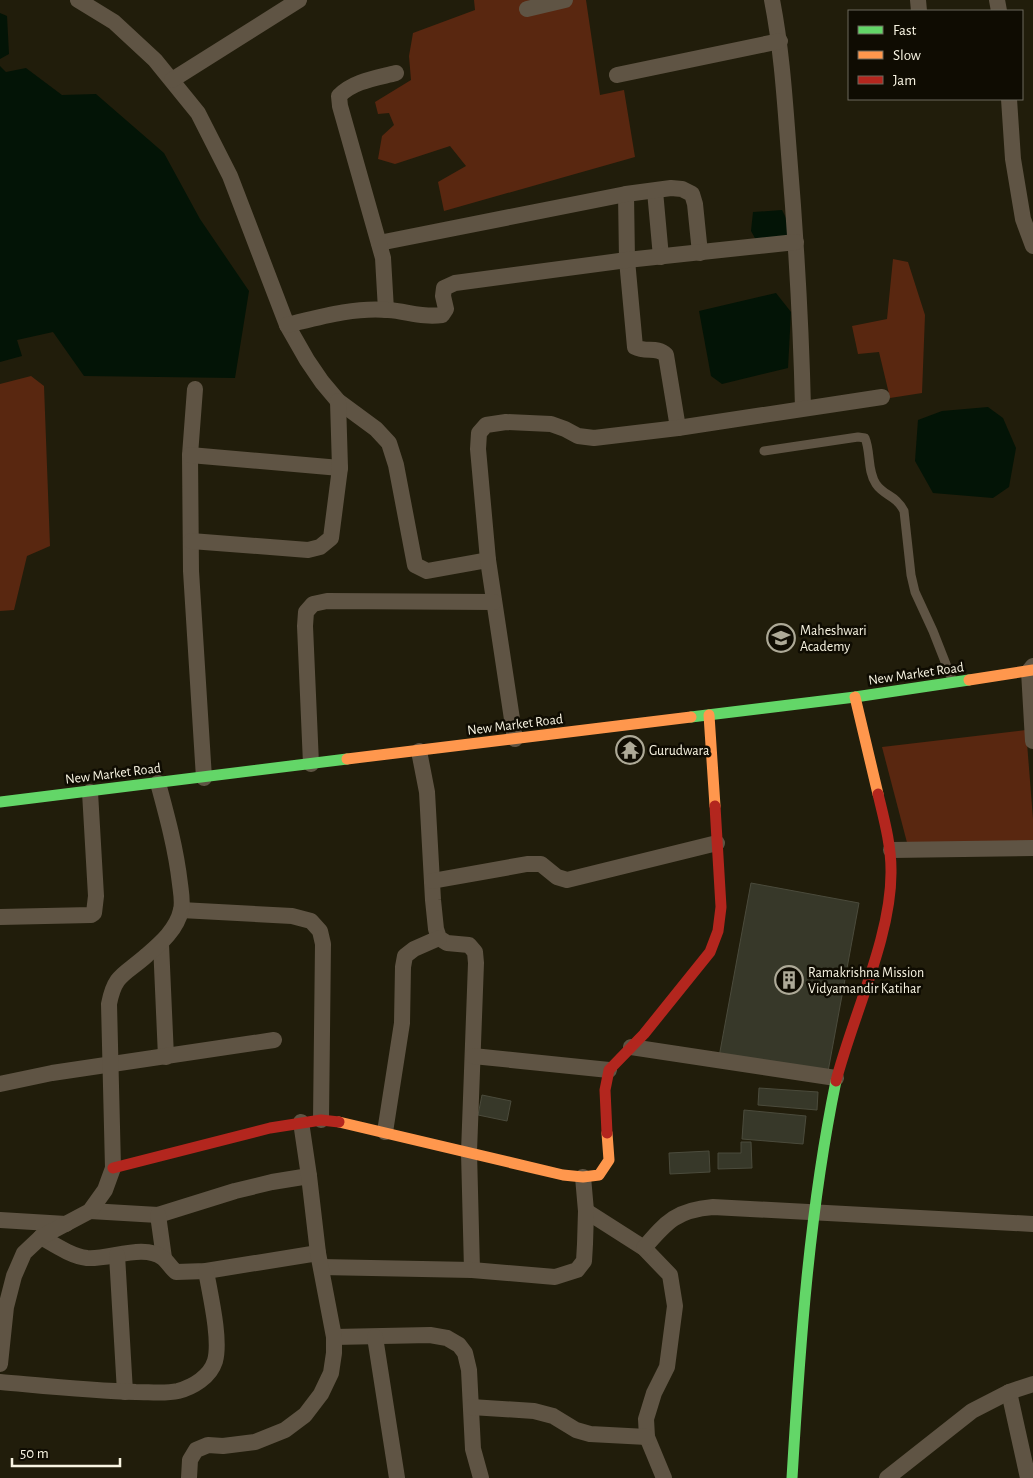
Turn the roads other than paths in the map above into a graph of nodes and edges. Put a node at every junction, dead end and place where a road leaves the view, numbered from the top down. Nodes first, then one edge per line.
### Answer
1 (78, 0) edge
2 (299, 0) edge
3 (565, 0) edge
4 (772, 0) edge
5 (527, 9) dead end
6 (780, 41) junction
7 (396, 73) dead end
8 (617, 75) dead end
9 (172, 80) junction
10 (1010, 100) edge
11 (655, 190) junction
12 (626, 194) junction
13 (796, 242) junction
14 (379, 243) junction
15 (1033, 246) edge
16 (700, 252) junction
17 (661, 256) junction
18 (627, 260) junction
19 (386, 310) junction
20 (287, 325) junction
21 (195, 389) dead end
22 (882, 397) dead end
23 (338, 401) junction
24 (803, 408) junction
25 (678, 428) junction
26 (764, 451) dead end
27 (190, 455) junction
28 (340, 468) junction
29 (191, 541) junction
30 (488, 560) junction
31 (494, 602) junction
32 (1032, 669) edge
33 (953, 682) junction
34 (855, 697) junction
35 (709, 715) junction
36 (515, 739) junction
37 (1033, 742) edge
38 (419, 751) junction
39 (311, 764) junction
40 (204, 778) junction
41 (158, 783) junction
42 (90, 792) junction
43 (0, 802) edge
44 (717, 843) junction
45 (1033, 848) edge
46 (891, 850) junction
47 (432, 882) junction
48 (181, 910) junction
49 (0, 916) edge
50 (439, 938) junction
51 (161, 944) junction
52 (274, 1040) dead end
53 (630, 1047) junction
54 (473, 1056) junction
55 (166, 1057) junction
56 (110, 1064) junction
57 (608, 1070) junction
58 (836, 1078) junction
59 (0, 1084) edge
60 (321, 1120) junction
61 (301, 1122) junction
62 (384, 1132) junction
63 (469, 1152) junction
64 (112, 1168) junction
65 (309, 1176) junction
66 (584, 1176) junction
67 (586, 1211) junction
68 (90, 1212) junction
69 (813, 1212) junction
70 (158, 1215) junction
71 (0, 1220) edge
72 (66, 1224) junction
73 (1033, 1224) edge
74 (41, 1238) junction
75 (644, 1248) junction
76 (117, 1255) junction
77 (164, 1258) junction
78 (319, 1260) junction
79 (472, 1270) junction
80 (206, 1271) junction
81 (334, 1337) junction
82 (375, 1337) junction
83 (0, 1364) edge
84 (0, 1382) edge
85 (1033, 1384) edge
86 (125, 1392) junction
87 (1008, 1392) junction
88 (471, 1407) junction
89 (647, 1437) junction
90 (189, 1478) edge
91 (397, 1478) edge
92 (481, 1478) edge
93 (664, 1478) edge
94 (792, 1478) edge
95 (887, 1478) edge
96 (1028, 1478) edge

1 - 9 street
2 - 9 street
3 - 5 street
4 - 6 street
6 - 8 street
6 - 13 street
7 - 14 street
9 - 20 street
10 - 15 street
11 - 12 street
11 - 16 street
11 - 17 street
12 - 14 street
12 - 18 street
13 - 16 street
13 - 24 street
14 - 19 street
16 - 17 street
17 - 18 street
18 - 19 street
18 - 25 street
19 - 20 street
20 - 23 street
21 - 27 street
22 - 24 street
23 - 28 street
23 - 30 street
24 - 25 street
25 - 30 street
26 - 33 lane
27 - 28 street
27 - 29 street
28 - 29 street
29 - 40 street
30 - 31 street
31 - 36 street
31 - 39 street
32 - 33 street, New Market Road
32 - 37 street
33 - 34 street, New Market Road
34 - 35 street, New Market Road
34 - 46 street
35 - 36 street, New Market Road
35 - 44 street
36 - 38 street, New Market Road
38 - 39 street, New Market Road
38 - 47 street
39 - 40 street, New Market Road
40 - 41 street, New Market Road
41 - 42 street, New Market Road
41 - 48 street
42 - 43 street, New Market Road
42 - 49 street
44 - 47 street
44 - 53 street
45 - 46 street
46 - 58 street
47 - 50 street
48 - 51 street
48 - 60 street
50 - 54 street
50 - 62 street
51 - 55 street
51 - 56 street
52 - 55 street
53 - 57 street
53 - 58 street
54 - 57 street
54 - 63 street
55 - 56 street
56 - 59 street
56 - 64 street
57 - 66 street
58 - 69 street
60 - 61 street
60 - 62 street
61 - 64 street
61 - 65 street
62 - 63 street
63 - 66 street
63 - 79 street
64 - 68 street
65 - 70 street
65 - 78 street
66 - 67 street
67 - 75 street
67 - 79 street
68 - 70 street
68 - 72 street
69 - 73 street
69 - 75 street
69 - 94 street
70 - 77 street
71 - 72 street
72 - 74 street
74 - 76 street
74 - 83 street
75 - 89 street
76 - 77 street
76 - 86 street
77 - 80 street
78 - 79 street
78 - 80 street
78 - 81 street
80 - 86 street
81 - 82 street
81 - 90 street
82 - 88 street
82 - 91 street
84 - 86 street
85 - 87 street
87 - 95 street
87 - 96 street
88 - 89 street
88 - 92 street
89 - 93 street

